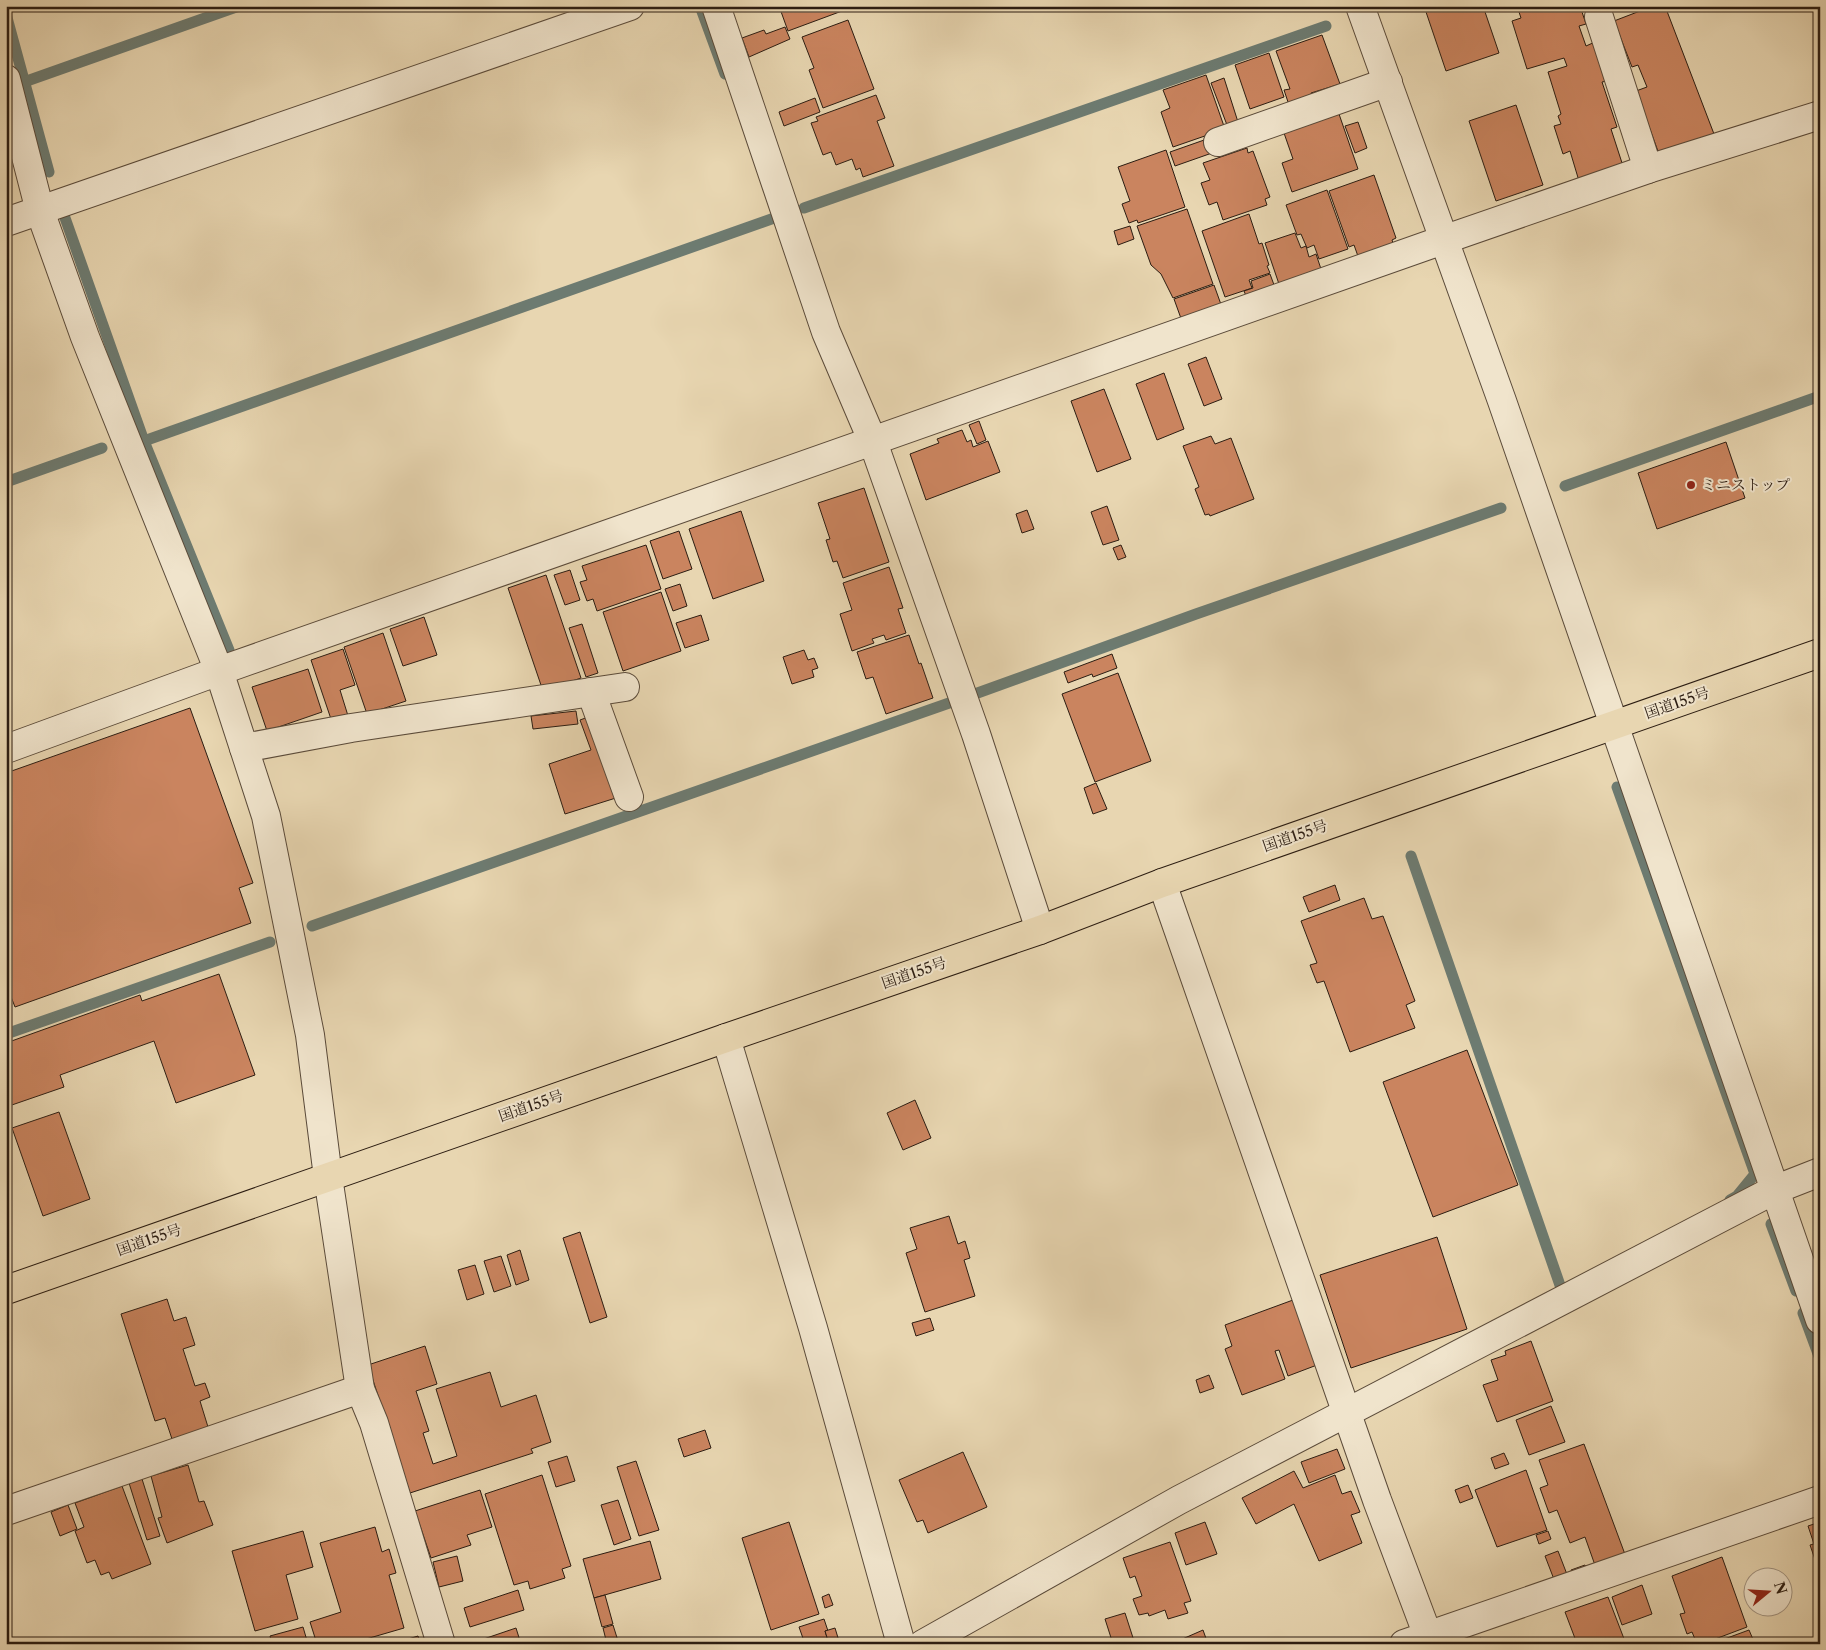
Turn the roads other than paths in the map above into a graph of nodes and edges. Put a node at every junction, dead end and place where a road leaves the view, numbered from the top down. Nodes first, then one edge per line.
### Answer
1 (630, 6) edge
2 (716, 6) edge
3 (1360, 6) edge
4 (1599, 17) dead end
5 (6, 80) edge
6 (1388, 82) junction
7 (1820, 115) edge
8 (1218, 142) dead end
9 (1648, 169) junction
10 (40, 210) junction
11 (6, 222) edge
12 (1443, 240) junction
13 (873, 442) junction
14 (1820, 653) edge
15 (219, 671) junction
16 (625, 686) dead end
17 (592, 692) junction
18 (1614, 725) junction
19 (244, 748) junction
20 (6, 749) edge
21 (629, 797) dead end
22 (1162, 883) junction
23 (1040, 930) junction
24 (726, 1038) junction
25 (1820, 1172) edge
26 (328, 1177) junction
27 (1774, 1190) junction
28 (6, 1290) edge
29 (1820, 1320) edge
30 (360, 1389) junction
31 (1347, 1413) junction
32 (1820, 1500) edge
33 (6, 1511) edge
34 (1421, 1641) edge
35 (441, 1644) edge
36 (901, 1644) edge
37 (923, 1644) edge

1 - 10 street
2 - 13 street
3 - 6 street
4 - 9 street
5 - 10 street
6 - 8 street
6 - 12 street
7 - 9 street
9 - 12 street
10 - 11 street
10 - 15 street
12 - 13 street
12 - 18 street
13 - 15 street
13 - 23 street
14 - 18 highway, 国道155号
15 - 19 street
15 - 20 street
16 - 17 street
17 - 19 street
17 - 21 street
18 - 22 highway, 国道155号
18 - 27 street
19 - 26 street
22 - 23 highway, 国道155号
22 - 31 street
23 - 24 highway, 国道155号
24 - 26 highway, 国道155号
24 - 36 street
25 - 27 street
26 - 28 highway, 国道155号
26 - 30 street
27 - 29 street
27 - 31 street
30 - 33 street
30 - 35 street
31 - 34 street
31 - 37 street
32 - 34 street

